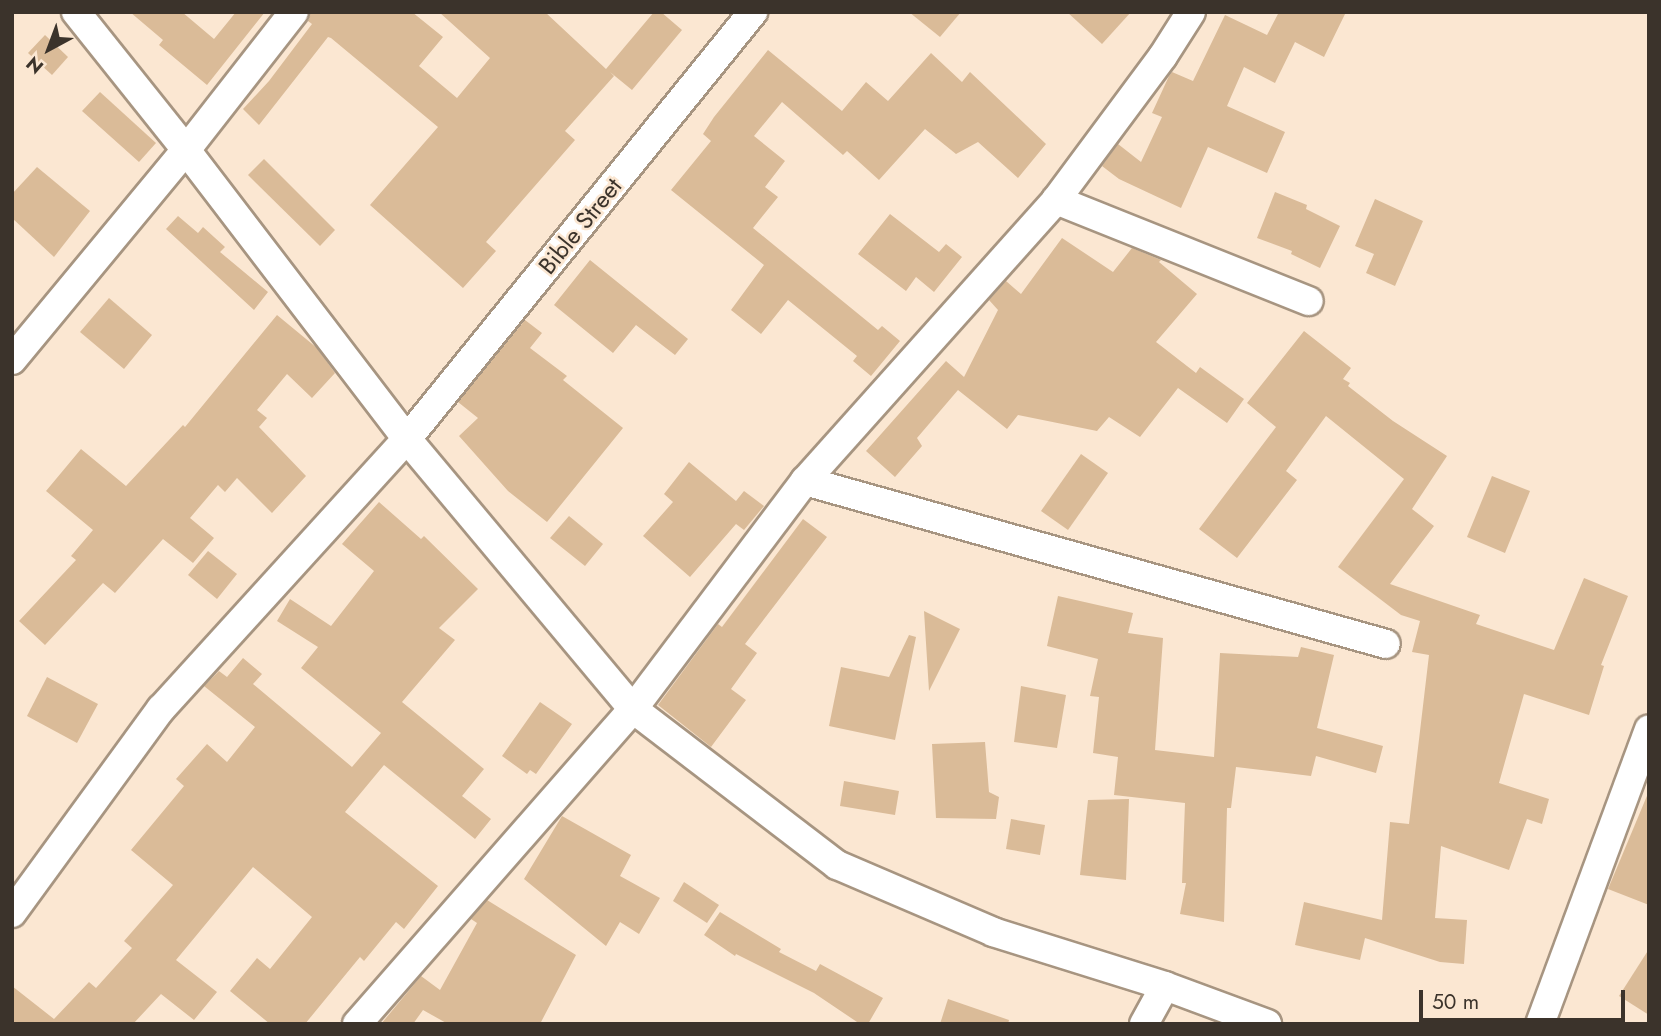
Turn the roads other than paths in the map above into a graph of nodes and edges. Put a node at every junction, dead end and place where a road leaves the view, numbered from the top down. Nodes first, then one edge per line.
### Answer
1 (76, 12) edge
2 (294, 12) edge
3 (753, 12) edge
4 (1191, 12) edge
5 (186, 150) junction
6 (1056, 200) junction
7 (1308, 301) dead end
8 (12, 360) edge
9 (407, 439) junction
10 (805, 481) junction
11 (1386, 643) dead end
12 (633, 709) junction
13 (1649, 730) edge
14 (12, 913) edge
15 (1165, 986) junction
16 (357, 1024) edge
17 (1144, 1024) edge
18 (1267, 1024) edge
19 (1540, 1024) edge

1 - 5 street
2 - 5 street
3 - 9 street, Bible Street
4 - 6 street
5 - 8 street
5 - 9 street
6 - 7 street
6 - 10 street
9 - 12 street
9 - 14 street, Bible Street
10 - 11 street
10 - 12 street
12 - 15 street
12 - 16 street
13 - 19 street
15 - 17 street
15 - 18 street

